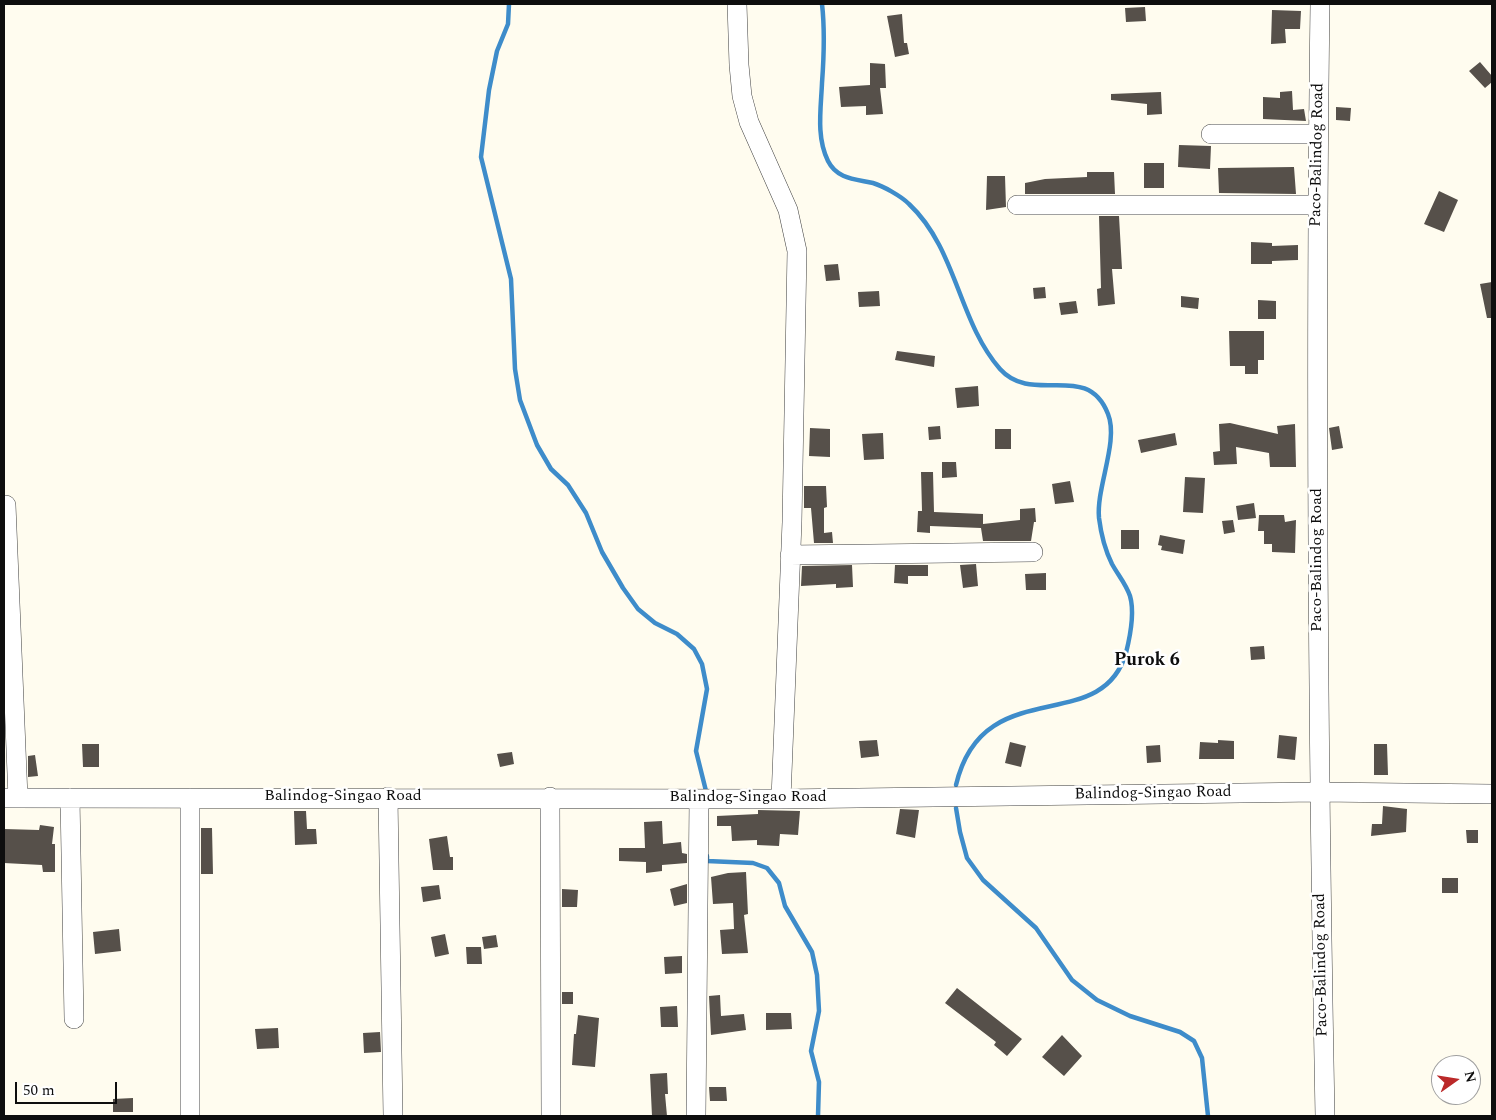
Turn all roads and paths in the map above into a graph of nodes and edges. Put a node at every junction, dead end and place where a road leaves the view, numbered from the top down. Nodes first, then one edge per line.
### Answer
1 (737, 4) edge
2 (1320, 4) edge
3 (1211, 134) dead end
4 (1318, 134) junction
5 (1017, 205) dead end
6 (1317, 205) junction
7 (6, 504) dead end
8 (1033, 552) dead end
9 (790, 555) junction
10 (1318, 792) junction
11 (1492, 794) edge
12 (388, 797) junction
13 (550, 797) junction
14 (11, 798) edge
15 (70, 798) junction
16 (190, 798) junction
17 (699, 798) junction
18 (781, 799) junction
19 (74, 1019) dead end
20 (190, 1116) edge
21 (393, 1116) edge
22 (551, 1116) edge
23 (696, 1116) edge
24 (1324, 1116) edge

1 - 9 street
2 - 4 street, Paco-Balindog Road
3 - 4 street
4 - 6 street, Paco-Balindog Road
5 - 6 street
6 - 10 street, Paco-Balindog Road
7 - 14 street
8 - 9 street
9 - 18 street
10 - 11 street, Balindog-Singao Road
10 - 18 street, Balindog-Singao Road
10 - 24 street, Paco-Balindog Road
12 - 13 street, Balindog-Singao Road
12 - 16 street, Balindog-Singao Road
12 - 21 street
13 - 17 street, Balindog-Singao Road
13 - 22 street
14 - 15 street, Balindog-Singao Road
15 - 16 street, Balindog-Singao Road
15 - 19 street
16 - 20 street
17 - 18 street, Balindog-Singao Road
17 - 23 street

